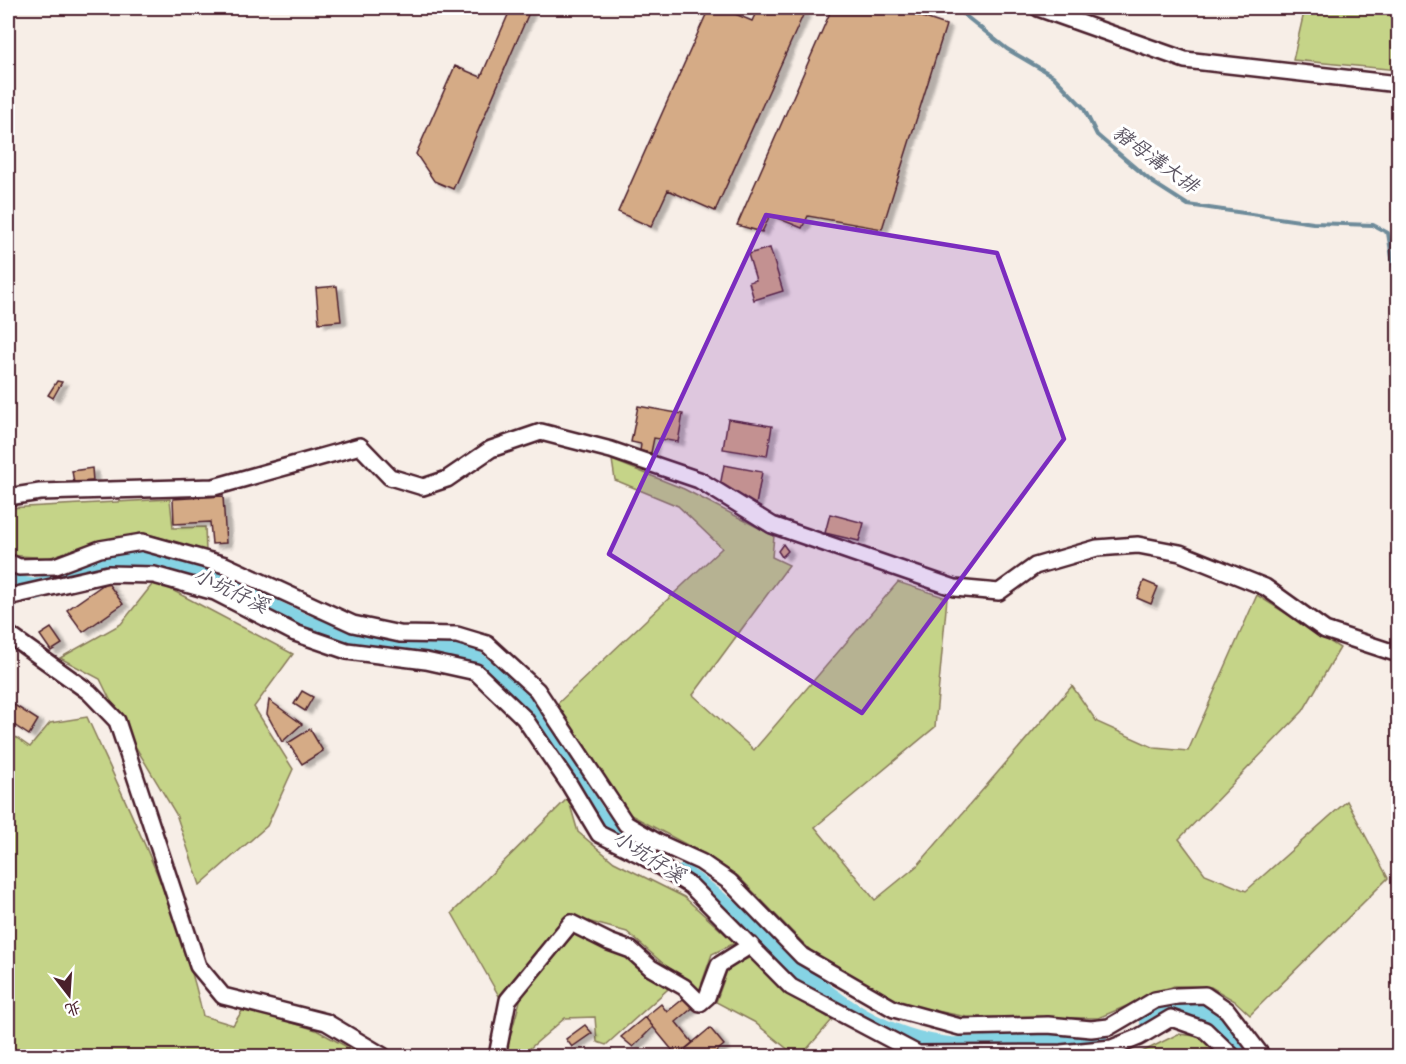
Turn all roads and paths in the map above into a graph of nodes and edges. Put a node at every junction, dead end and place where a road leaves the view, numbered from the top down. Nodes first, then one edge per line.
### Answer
1 (1038, 8) edge
2 (1398, 84) edge
3 (8, 497) edge
4 (8, 562) edge
5 (8, 597) edge
6 (8, 634) edge
7 (1398, 654) edge
8 (751, 945) junction
9 (383, 1056) edge
10 (497, 1056) edge
11 (1232, 1056) edge
12 (1262, 1056) edge

1 - 2 street
3 - 7 street
4 - 12 street
5 - 8 street
6 - 9 street
8 - 10 street
8 - 11 street

